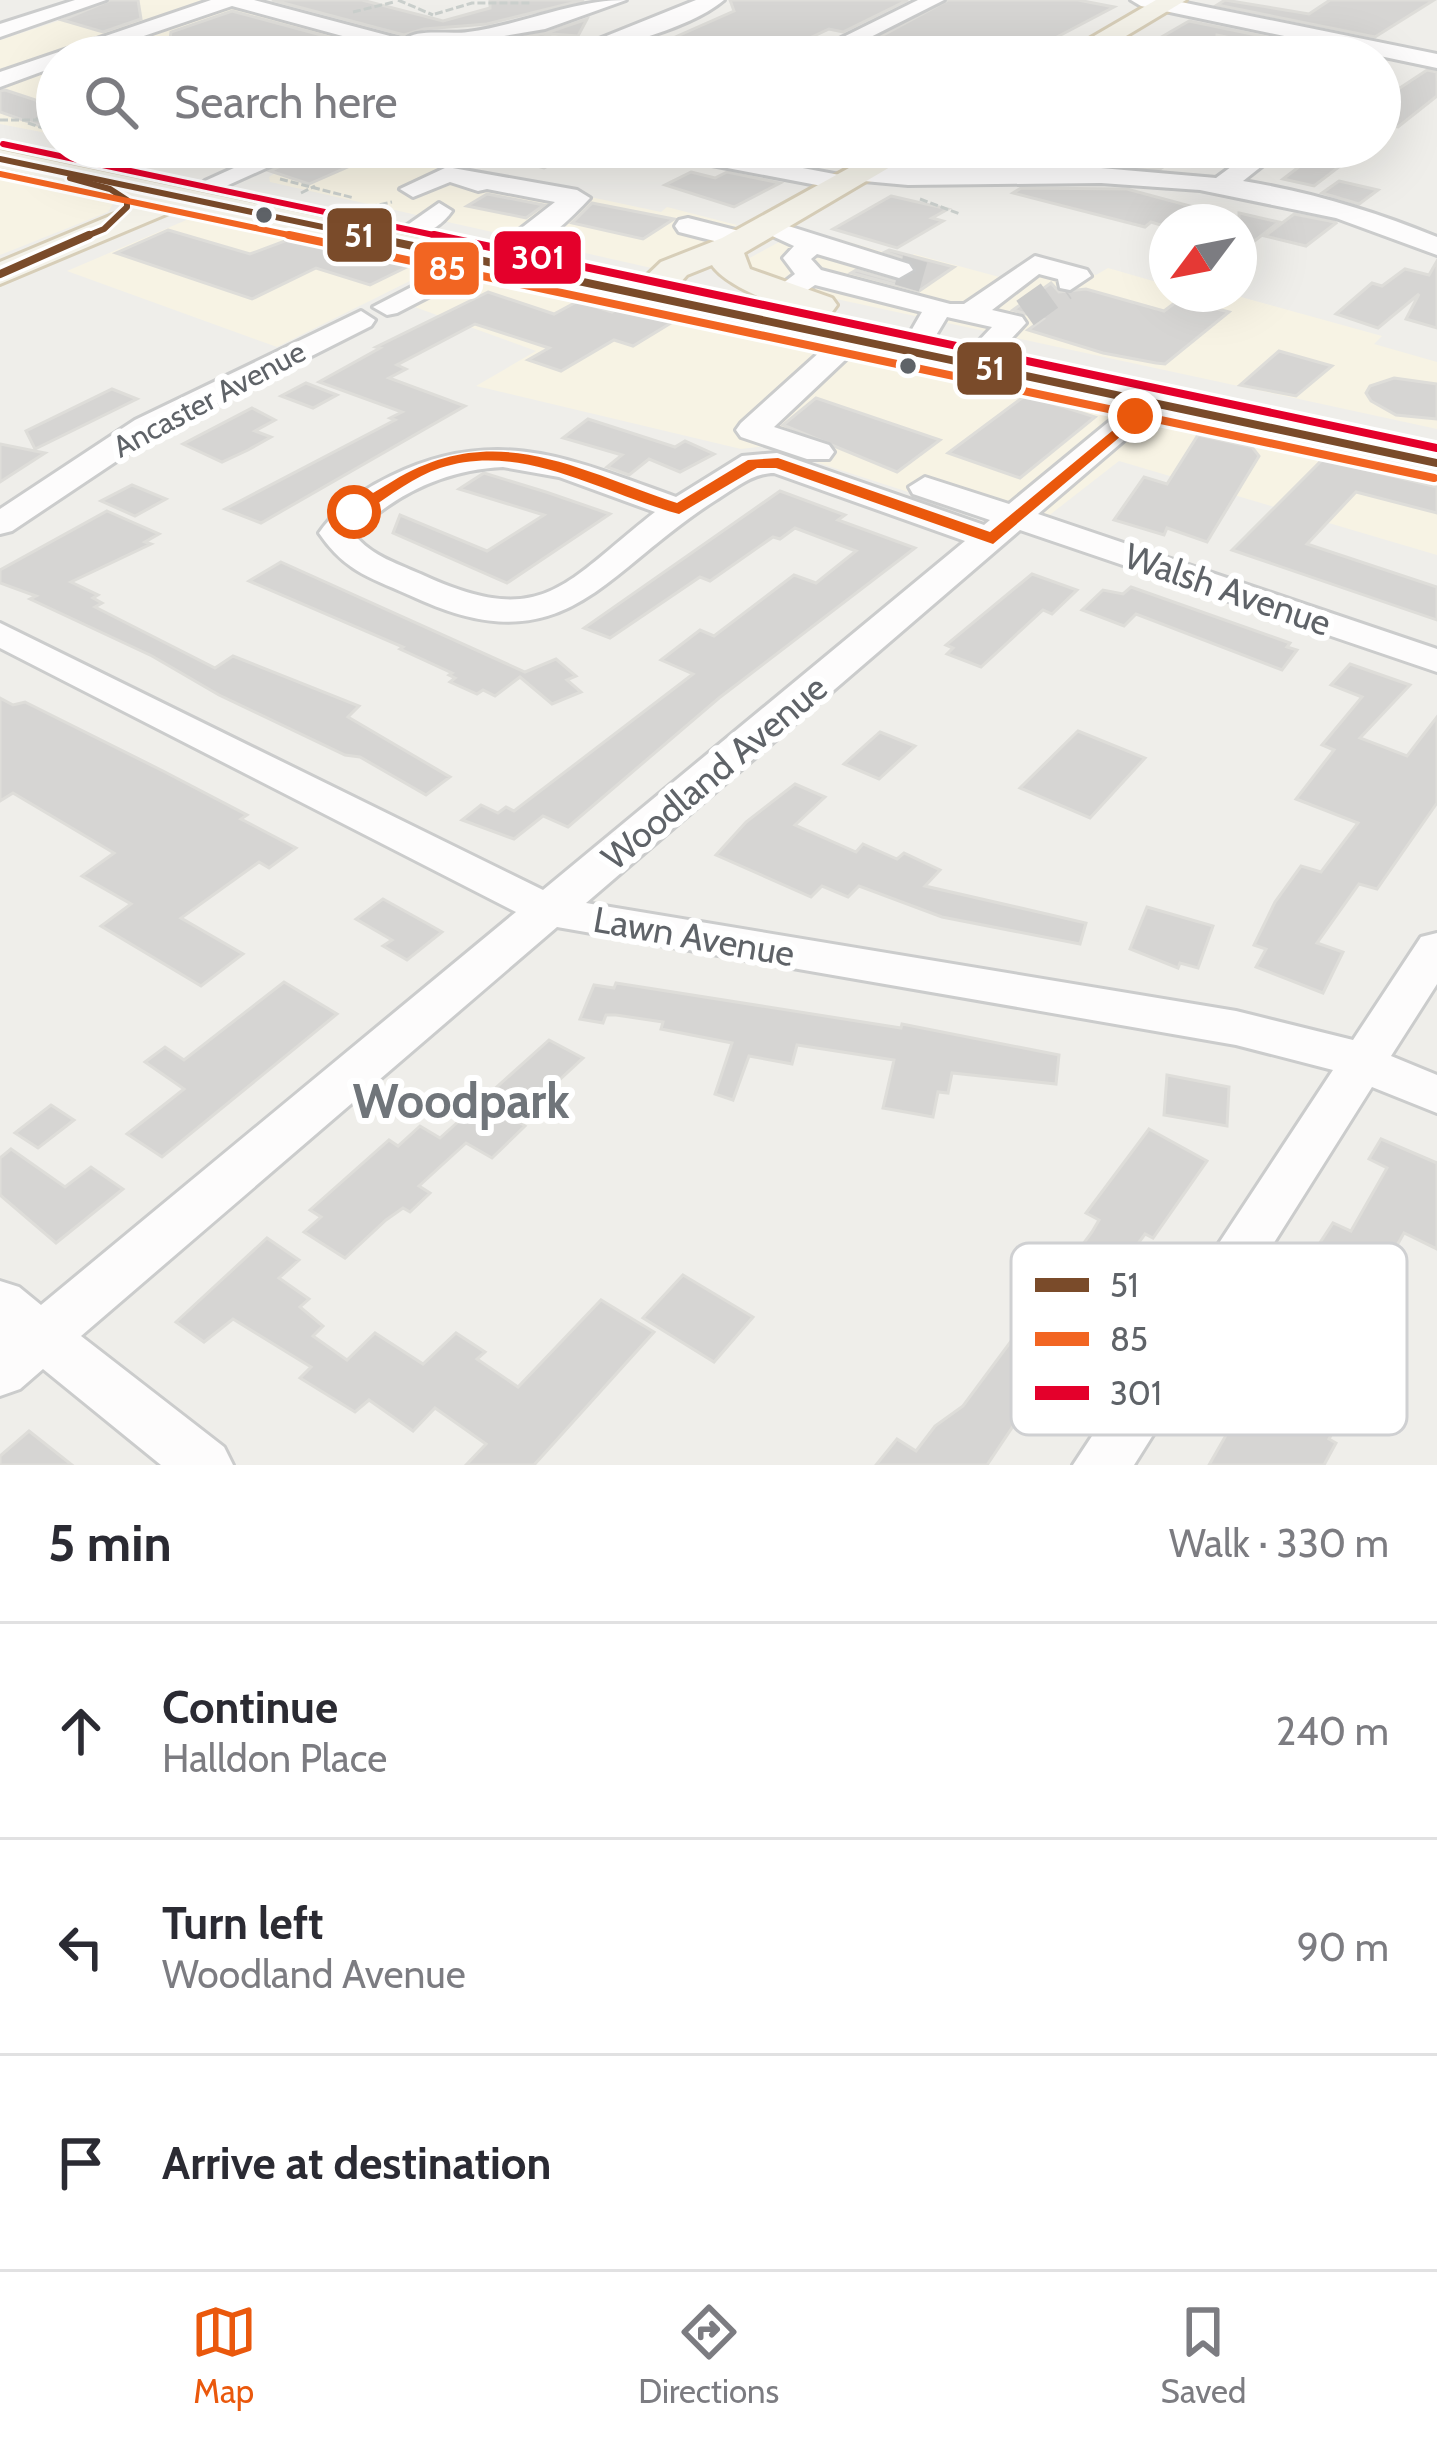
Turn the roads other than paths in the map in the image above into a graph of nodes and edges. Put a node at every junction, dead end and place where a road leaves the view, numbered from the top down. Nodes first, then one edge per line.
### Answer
1 (96, 0) edge
2 (304, 0) edge
3 (616, 0) edge
4 (668, 0) edge
5 (934, 0) edge
6 (1160, 2) edge
7 (705, 3) edge
8 (0, 31) edge
9 (124, 36) edge
10 (367, 36) edge
11 (404, 36) edge
12 (479, 36) edge
13 (627, 36) edge
14 (858, 36) edge
15 (1105, 36) edge
16 (1318, 36) edge
17 (1424, 38) dead end
18 (1401, 54) joint
19 (1437, 61) edge
20 (36, 65) edge
21 (4, 75) edge
22 (12, 161) edge
23 (46, 168) edge
24 (175, 168) edge
25 (236, 168) edge
26 (788, 168) edge
27 (870, 168) edge
28 (1244, 168) edge
29 (214, 175) junction
30 (852, 178) junction
31 (1222, 184) junction
32 (182, 196) junction
33 (429, 218) junction
34 (688, 226) dead end
35 (104, 229) junction
36 (743, 242) junction
37 (813, 244) junction
38 (515, 246) junction
39 (1437, 247) edge
40 (481, 260) junction
41 (9, 267) edge
42 (1067, 284) dead end
43 (797, 285) junction
44 (656, 287) junction
45 (912, 295) junction
46 (1151, 402) junction
47 (1437, 442) edge
48 (1437, 464) edge
49 (679, 509) junction
50 (0, 524) edge
51 (1006, 529) junction
52 (0, 634) edge
53 (1437, 661) edge
54 (549, 911) junction
55 (1437, 948) edge
56 (1361, 1061) junction
57 (1437, 1095) edge
58 (1244, 1243) edge
59 (21, 1319) edge
60 (0, 1372) edge
61 (1121, 1435) edge
62 (204, 1465) edge
63 (1102, 1465) edge

1 - 8 street
2 - 11 street
3 - 12 street
4 - 7 street
5 - 14 street
6 - 15 main road
6 - 16 street
7 - 13 street
9 - 10 street
17 - 18 street
18 - 19 street
20 - 21 street
22 - 35 main road
23 - 32 main road
24 - 29 main road
25 - 29 street
26 - 30 street
27 - 30 main road
28 - 31 street
29 - 32 main road
29 - 33 main road
30 - 31 street
30 - 36 main road
31 - 39 street
32 - 35 main road
32 - 40 main road
33 - 38 main road
33 - 38 street
34 - 36 street
35 - 41 main road
36 - 37 street
36 - 43 main road
36 - 44 main road
37 - 43 street
37 - 45 street
38 - 44 main road
40 - 44 main road
40 - 50 street, Ancaster Avenue
42 - 45 street
43 - 45 main road
44 - 45 main road
45 - 46 main road
45 - 47 main road
45 - 51 street
46 - 48 main road
46 - 51 street, Woodland Avenue
49 - 49 street
49 - 51 street
51 - 53 street, Walsh Avenue
51 - 54 street, Woodland Avenue
52 - 54 street, Lawn Avenue
54 - 56 street, Lawn Avenue
54 - 59 street, Woodland Avenue
55 - 56 street
56 - 57 street, Lawn Avenue
56 - 58 street
59 - 60 street, Woodland Avenue
59 - 62 street
61 - 63 street

